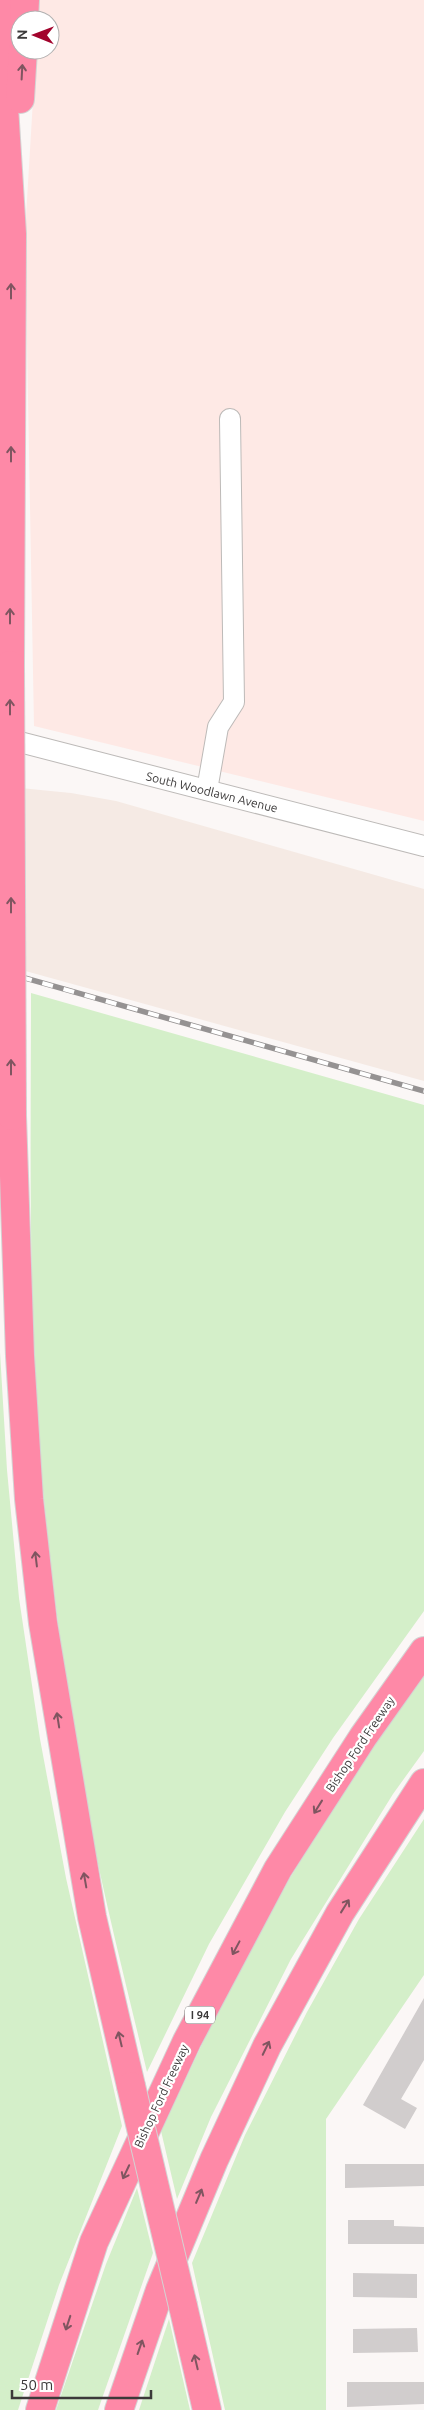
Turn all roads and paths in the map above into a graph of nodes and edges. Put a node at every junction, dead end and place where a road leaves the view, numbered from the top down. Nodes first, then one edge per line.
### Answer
1 (3, 0) edge
2 (22, 60) edge
3 (11, 226) junction
4 (230, 419) dead end
5 (0, 738) edge
6 (208, 790) junction
7 (424, 846) edge
8 (424, 1651) edge
9 (424, 1783) edge
10 (40, 2410) edge
11 (119, 2410) edge
12 (207, 2410) edge

1 - 3 highway
3 -> 2 highway
12 -> 3 highway, bridge
4 - 6 street
5 - 6 street, South Woodlawn Avenue
6 - 7 street, South Woodlawn Avenue
8 -> 10 highway, Bishop Ford Freeway / I 94
11 -> 9 highway

